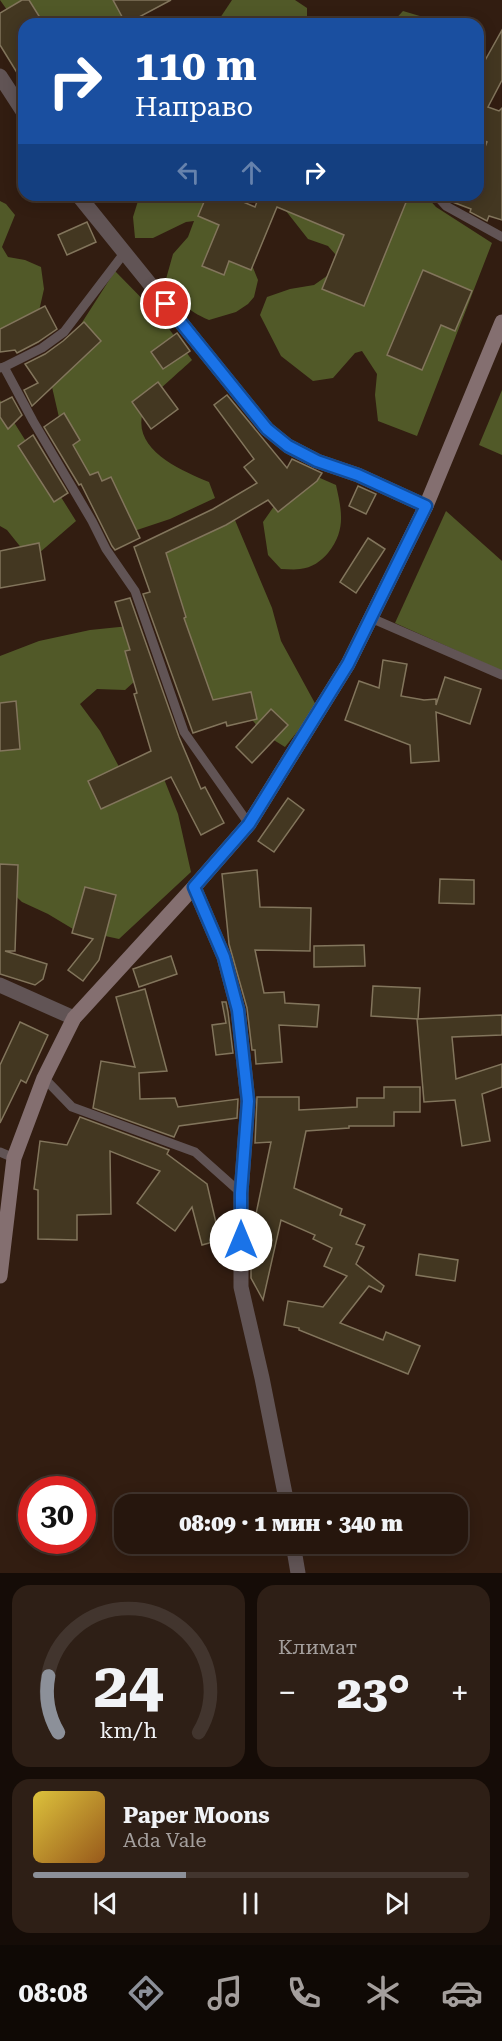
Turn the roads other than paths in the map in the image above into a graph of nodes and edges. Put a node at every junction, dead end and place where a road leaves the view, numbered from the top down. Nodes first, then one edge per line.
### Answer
1 (0, 76) edge
2 (18, 103) edge
3 (83, 201) edge
4 (441, 201) edge
5 (502, 237) edge
6 (125, 252) junction
7 (502, 322) edge
8 (2, 367) edge
9 (426, 506) junction
10 (371, 618) junction
11 (502, 675) edge
12 (249, 824) junction
13 (194, 887) junction
14 (0, 985) edge
15 (74, 1018) junction
16 (44, 1078) junction
17 (7, 1155) edge
18 (241, 1193) junction
19 (0, 1276) edge
20 (284, 1494) edge
21 (295, 1554) edge
22 (298, 1573) edge

1 - 2 street
3 - 6 street
4 - 5 lane
6 - 8 lane
6 - 9 street
7 - 9 street
8 - 12 lane
9 - 10 street
10 - 11 lane
10 - 12 street
12 - 13 street
13 - 15 street
13 - 18 street
14 - 15 street
15 - 16 street
16 - 17 street
16 - 18 lane
17 - 19 street
18 - 20 street
21 - 22 street

